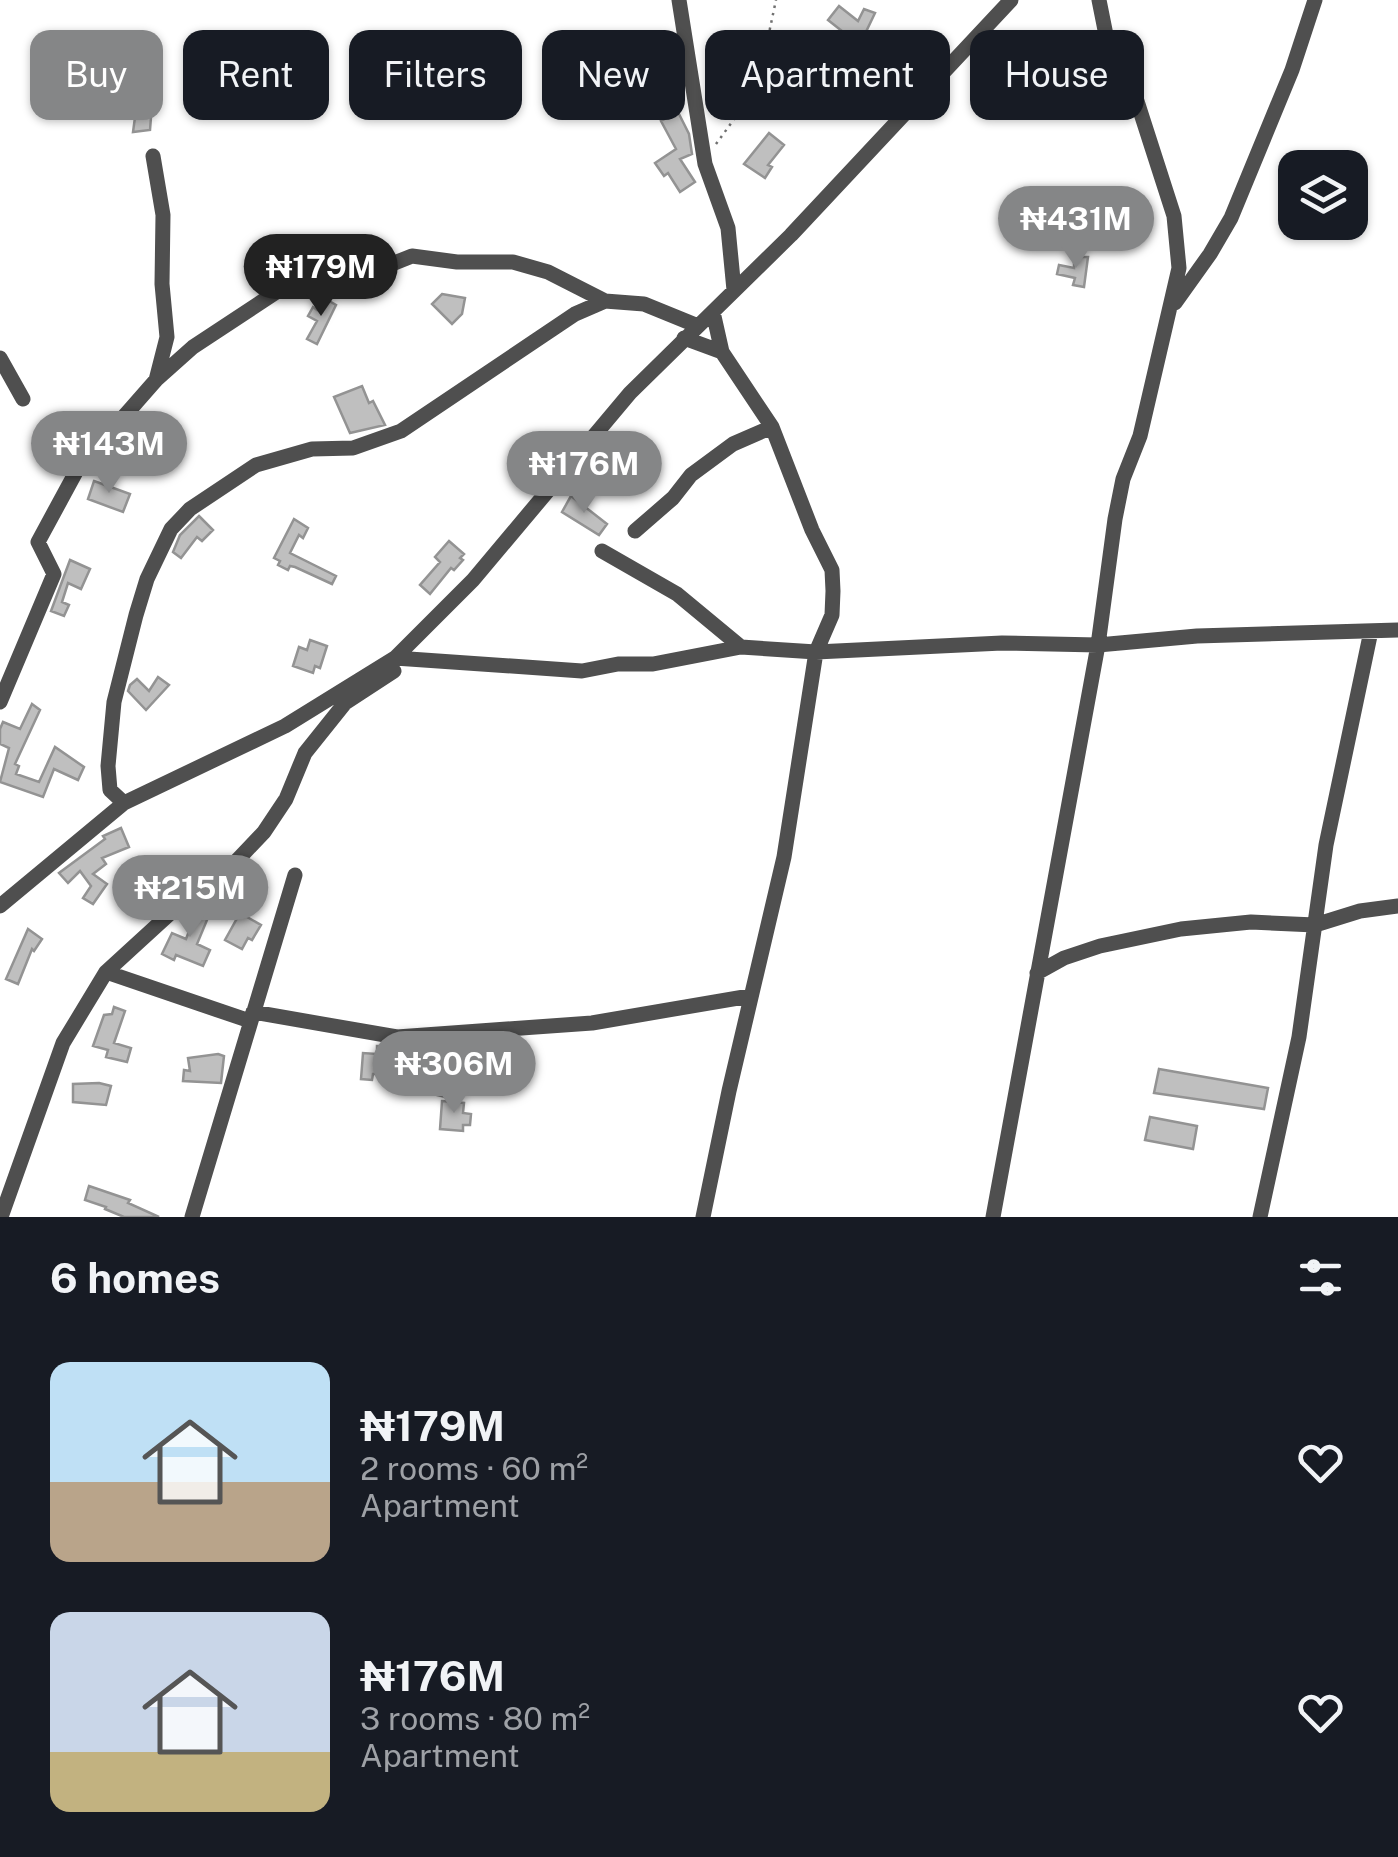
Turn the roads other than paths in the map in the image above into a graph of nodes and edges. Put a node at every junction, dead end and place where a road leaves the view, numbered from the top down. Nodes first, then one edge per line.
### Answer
1 (679, 0) edge
2 (1011, 0) edge
3 (1098, 0) edge
4 (1314, 0) edge
5 (153, 156) dead end
6 (734, 290) junction
7 (605, 300) junction
8 (1170, 310) junction
9 (712, 312) junction
10 (698, 326) junction
11 (684, 338) junction
12 (722, 352) junction
13 (0, 358) edge
14 (156, 380) junction
15 (23, 399) dead end
16 (772, 427) junction
17 (635, 531) dead end
18 (602, 551) dead end
19 (1398, 630) edge
20 (1371, 631) junction
21 (1098, 646) junction
22 (741, 647) junction
23 (816, 652) junction
24 (395, 665) junction
25 (0, 702) edge
26 (124, 803) junction
27 (295, 875) dead end
28 (0, 906) edge
29 (1398, 906) edge
30 (1315, 925) junction
31 (106, 972) junction
32 (1037, 973) junction
33 (750, 996) junction
34 (252, 1016) junction
35 (1, 1217) edge
36 (192, 1217) edge
37 (704, 1217) edge
38 (993, 1217) edge
39 (1260, 1217) edge

1 - 6 street
2 - 6 street
3 - 8 street
4 - 8 street
5 - 14 street
6 - 9 street
7 - 10 street
7 - 14 street
7 - 26 street
8 - 21 street
9 - 10 street
9 - 12 street
10 - 11 street
11 - 12 street
11 - 24 street
12 - 16 street
13 - 15 street
14 - 25 street
16 - 17 street
16 - 23 street
18 - 22 street
19 - 20 street
20 - 21 street
20 - 30 street
21 - 23 street
21 - 32 street
22 - 23 street
22 - 24 street
23 - 33 street
24 - 26 street
24 - 31 street
26 - 28 street
27 - 34 street
29 - 30 street
30 - 32 street
30 - 39 street
31 - 34 street
31 - 35 street
32 - 38 street
33 - 34 street
33 - 37 street
34 - 36 street

